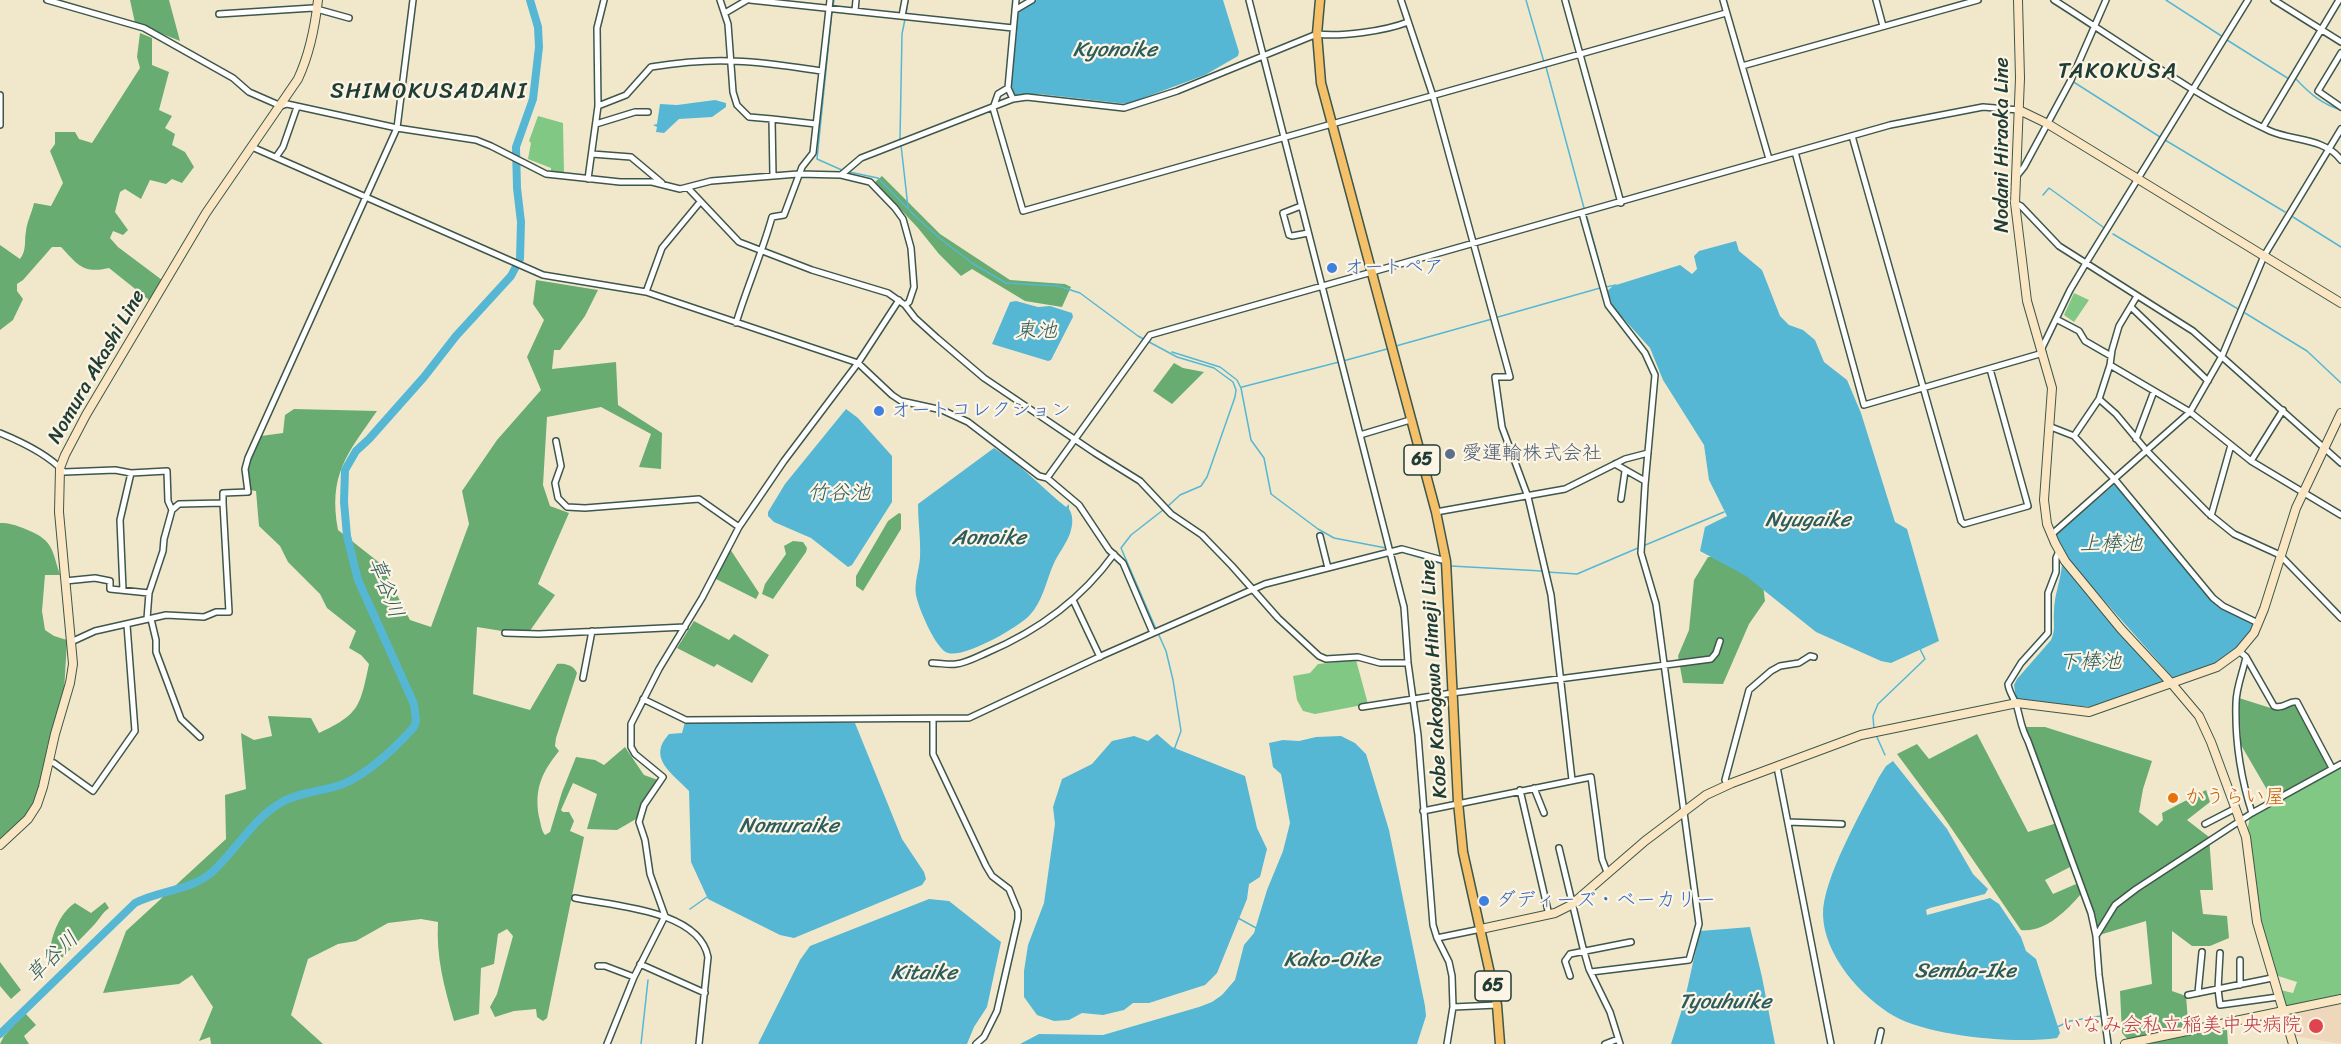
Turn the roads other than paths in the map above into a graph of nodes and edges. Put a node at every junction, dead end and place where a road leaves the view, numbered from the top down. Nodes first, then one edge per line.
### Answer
1 (47, 0) edge
2 (318, 0) edge
3 (413, 0) edge
4 (604, 0) edge
5 (720, 0) edge
6 (749, 0) edge
7 (830, 0) edge
8 (856, 0) edge
9 (905, 0) edge
10 (1016, 0) edge
11 (1032, 0) edge
12 (1249, 0) edge
13 (1320, 0) edge
14 (1401, 0) edge
15 (1565, 0) edge
16 (1723, 0) edge
17 (1876, 0) edge
18 (1978, 0) edge
19 (2018, 0) edge
20 (2054, 0) edge
21 (2106, 0) edge
22 (2248, 0) edge
23 (2274, 0) edge
24 (2339, 0) edge
25 (316, 9) junction
26 (829, 9) junction
27 (1015, 10) junction
28 (855, 11) junction
29 (725, 13) junction
30 (1726, 13) junction
31 (219, 14) dead end
32 (902, 16) junction
33 (349, 18) dead end
34 (1408, 22) junction
35 (2094, 25) junction
36 (1883, 26) junction
37 (1013, 28) junction
38 (2322, 30) junction
39 (1317, 34) junction
40 (2341, 42) edge
41 (2341, 53) edge
42 (1579, 54) junction
43 (1264, 57) junction
44 (731, 61) junction
45 (1742, 66) junction
46 (822, 71) junction
47 (1008, 88) junction
48 (2193, 90) junction
49 (0, 95) edge
50 (1433, 96) junction
51 (1013, 99) junction
52 (281, 106) junction
53 (598, 106) junction
54 (297, 107) junction
55 (2341, 107) edge
56 (993, 108) junction
57 (2019, 110) junction
58 (648, 112) dead end
59 (772, 119) junction
60 (816, 123) junction
61 (596, 124) junction
62 (2048, 124) junction
63 (0, 125) edge
64 (1330, 125) junction
65 (2263, 127) junction
66 (397, 128) junction
67 (2341, 129) edge
68 (1852, 136) junction
69 (1285, 138) junction
70 (252, 147) junction
71 (2328, 148) junction
72 (1795, 152) junction
73 (592, 154) junction
74 (276, 157) junction
75 (1769, 159) junction
76 (2341, 160) edge
77 (798, 174) junction
78 (841, 175) junction
79 (773, 176) junction
80 (2015, 178) junction
81 (588, 179) junction
82 (2138, 179) junction
83 (662, 183) junction
84 (688, 188) junction
85 (366, 198) junction
86 (700, 202) junction
87 (1621, 203) junction
88 (2015, 203) junction
89 (1301, 206) junction
90 (1582, 213) junction
91 (1308, 233) junction
92 (1474, 243) junction
93 (762, 251) junction
94 (2264, 256) junction
95 (2085, 263) junction
96 (1370, 272) junction
97 (1321, 286) junction
98 (646, 292) junction
99 (2137, 296) junction
100 (899, 300) junction
101 (2341, 303) edge
102 (905, 305) junction
103 (2131, 307) junction
104 (2056, 319) junction
105 (736, 323) junction
106 (2043, 351) junction
107 (2111, 356) junction
108 (2222, 356) junction
109 (858, 363) junction
110 (2110, 365) junction
111 (1990, 369) junction
112 (2208, 381) junction
113 (1925, 388) junction
114 (2154, 391) junction
115 (2099, 399) junction
116 (2283, 410) junction
117 (2190, 412) junction
118 (2341, 413) edge
119 (1410, 420) junction
120 (2051, 427) junction
121 (0, 433) edge
122 (1360, 435) junction
123 (2074, 436) junction
124 (2136, 439) junction
125 (1075, 440) junction
126 (555, 441) dead end
127 (2231, 445) junction
128 (2323, 447) junction
129 (2146, 450) junction
130 (1648, 453) junction
131 (2251, 461) junction
132 (2341, 463) edge
133 (1615, 464) junction
134 (60, 468) junction
135 (1625, 471) junction
136 (131, 472) junction
137 (1047, 478) junction
138 (2114, 480) junction
139 (1645, 481) junction
140 (2304, 492) junction
141 (1528, 497) junction
142 (1621, 499) dead end
143 (223, 502) junction
144 (172, 510) junction
145 (1436, 512) junction
146 (2341, 515) edge
147 (2211, 516) junction
148 (739, 527) junction
149 (2051, 535) junction
150 (1320, 536) dead end
151 (1388, 551) junction
152 (2059, 551) junction
153 (1114, 554) junction
154 (2280, 555) junction
155 (1446, 561) junction
156 (1328, 568) junction
157 (65, 581) junction
158 (1251, 589) junction
159 (123, 590) junction
160 (149, 593) junction
161 (1073, 600) junction
162 (2341, 618) edge
163 (149, 619) junction
164 (2258, 623) junction
165 (127, 625) junction
166 (685, 627) junction
167 (592, 631) junction
168 (1155, 632) junction
169 (505, 633) dead end
170 (1720, 641) dead end
171 (72, 642) junction
172 (2239, 651) junction
173 (1100, 657) junction
174 (1814, 657) dead end
175 (2246, 657) junction
176 (932, 663) dead end
177 (1408, 663) junction
178 (1663, 666) junction
179 (583, 678) dead end
180 (1561, 679) junction
181 (2172, 684) junction
182 (1453, 693) junction
183 (1413, 698) junction
184 (644, 699) junction
185 (2017, 703) junction
186 (1362, 707) dead end
187 (933, 719) junction
188 (200, 737) dead end
189 (49, 762) junction
190 (2341, 764) edge
191 (1777, 767) junction
192 (2332, 768) junction
193 (1572, 780) junction
194 (1728, 785) junction
195 (1534, 788) junction
196 (1520, 790) junction
197 (1458, 802) junction
198 (2236, 808) junction
199 (1423, 811) junction
200 (1684, 811) junction
201 (1544, 813) dead end
202 (2253, 813) junction
203 (1788, 822) junction
204 (2241, 822) junction
205 (1842, 824) dead end
206 (2205, 824) dead end
207 (0, 845) edge
208 (1559, 848) dead end
209 (1607, 872) junction
210 (575, 898) dead end
211 (1571, 905) junction
212 (1549, 915) junction
213 (665, 916) junction
214 (1481, 929) junction
215 (2096, 936) junction
216 (1437, 938) junction
217 (1631, 942) dead end
218 (1584, 951) junction
219 (2202, 952) dead end
220 (2220, 953) dead end
221 (2240, 960) dead end
222 (639, 964) junction
223 (598, 966) dead end
224 (1591, 972) junction
225 (1570, 976) dead end
226 (634, 977) junction
227 (2272, 978) junction
228 (2240, 985) junction
229 (2218, 989) junction
230 (705, 993) junction
231 (2198, 993) junction
232 (2188, 995) dead end
233 (2278, 997) junction
234 (2341, 999) edge
235 (1497, 1005) junction
236 (1453, 1007) junction
237 (2282, 1011) junction
238 (1881, 1031) dead end
239 (1619, 1041) edge
240 (607, 1044) edge
241 (699, 1044) edge
242 (976, 1044) edge
243 (1447, 1044) edge
244 (1500, 1044) edge
245 (1605, 1044) edge
246 (1832, 1044) edge
247 (1878, 1044) edge
248 (2108, 1044) edge
249 (2126, 1044) edge
250 (2293, 1044) edge

1 - 52 street
2 - 25 main road, Nomura Akashi Line
3 - 66 street
4 - 53 street
5 - 29 street
6 - 26 street
6 - 29 street
7 - 26 street
8 - 28 street
9 - 32 street
10 - 27 street
11 - 27 street
12 - 43 street
13 - 39 main road, Kobe Kakogawa Himeji Line / 65
14 - 34 street
15 - 42 street
16 - 30 street
17 - 36 street
18 - 36 street
19 - 57 main road, Nodani Hiraoka Line
20 - 35 street
21 - 35 street
22 - 48 street
23 - 38 street
24 - 38 street
25 - 31 street
25 - 33 street
25 - 52 main road, Nomura Akashi Line
26 - 28 street
26 - 46 street
27 - 37 street
28 - 32 street
29 - 44 street
30 - 42 street
30 - 45 street
32 - 37 street
34 - 39 street
34 - 50 street
35 - 48 street
35 - 62 street
36 - 45 street
37 - 47 street
38 - 40 street
38 - 65 street
39 - 43 street
39 - 64 main road, Kobe Kakogawa Himeji Line / 65
41 - 55 street
42 - 50 street
42 - 87 street
43 - 51 street
43 - 69 street
44 - 46 street
44 - 53 street
44 - 59 street
45 - 75 street
46 - 60 street
47 - 51 street
47 - 56 street
48 - 65 street
48 - 82 street
49 - 63 street
50 - 64 street
50 - 92 street
51 - 56 street
52 - 54 street
52 - 70 main road, Nomura Akashi Line
53 - 61 street
54 - 66 street
54 - 74 street
56 - 69 street
56 - 78 street
57 - 62 main road
57 - 68 street
57 - 80 main road, Nodani Hiraoka Line
58 - 61 street
59 - 60 street
59 - 79 street
60 - 77 street
61 - 73 street
62 - 80 street
62 - 82 main road
64 - 69 street
64 - 96 main road, Kobe Kakogawa Himeji Line / 65
65 - 71 street
66 - 81 street
66 - 85 street
67 - 71 street
68 - 72 street
68 - 113 street
69 - 89 street
70 - 74 street
70 - 134 main road, Nomura Akashi Line
71 - 76 street
71 - 94 street
72 - 75 street
72 - 113 street
73 - 81 street
73 - 83 street
74 - 85 street
75 - 87 street
77 - 78 street
77 - 79 street
77 - 93 street
78 - 102 street
79 - 84 street
80 - 88 main road, Nodani Hiraoka Line
81 - 83 street
82 - 94 main road
82 - 95 street
83 - 84 street
84 - 86 street
85 - 98 street
85 - 143 street
86 - 93 street
86 - 98 street
87 - 90 street
88 - 95 street
88 - 106 main road, Nodani Hiraoka Line
89 - 91 street
89 - 91 street
90 - 92 street
90 - 130 street
91 - 97 street
92 - 96 street
92 - 141 street
93 - 100 street
93 - 105 street
94 - 101 main road
94 - 108 street
95 - 99 street
95 - 104 street
96 - 97 street
96 - 119 main road, Kobe Kakogawa Himeji Line / 65
97 - 122 street
97 - 125 street
98 - 105 street
99 - 103 street
99 - 108 street
100 - 102 street
100 - 109 street
102 - 125 street
103 - 107 street
103 - 112 street
104 - 106 street
104 - 107 street
105 - 109 street
106 - 111 street
106 - 120 main road, Nodani Hiraoka Line
107 - 110 street
108 - 112 street
108 - 116 street
109 - 137 street
109 - 148 street
110 - 114 street
110 - 115 street
111 - 113 street
111 - 113 street
112 - 117 street
114 - 117 street
114 - 124 street
115 - 123 street
115 - 124 street
116 - 128 street
116 - 131 street
117 - 127 street
117 - 129 street
118 - 128 main road
119 - 122 street
119 - 145 main road, Kobe Kakogawa Himeji Line / 65
120 - 123 street
120 - 149 main road, Nodani Hiraoka Line
121 - 134 street
122 - 151 street
123 - 138 street
124 - 129 street
125 - 137 street
125 - 158 street
126 - 148 street
127 - 131 street
127 - 147 street
128 - 132 street
128 - 140 main road
129 - 138 street
129 - 147 street
130 - 133 street
130 - 139 street
131 - 140 street
133 - 135 street
133 - 141 street
134 - 136 street
134 - 157 main road, Nomura Akashi Line
135 - 139 street
135 - 142 street
136 - 144 street
136 - 159 street
137 - 153 street
138 - 149 street
138 - 164 street
139 - 178 street
140 - 146 street
140 - 154 main road
141 - 145 street
141 - 180 street
143 - 144 street
143 - 163 street
144 - 160 street
145 - 155 main road, Kobe Kakogawa Himeji Line / 65
147 - 154 street
148 - 166 street
149 - 152 main road, Nodani Hiraoka Line
150 - 156 street
151 - 155 street
151 - 156 street
151 - 177 street
152 - 181 main road, Nodani Hiraoka Line
152 - 185 street
153 - 161 street
153 - 168 street
154 - 162 street
154 - 164 main road
155 - 182 main road, Kobe Kakogawa Himeji Line / 65
156 - 158 street
157 - 159 street
157 - 171 main road, Nomura Akashi Line
158 - 168 street
158 - 177 street
159 - 160 street
160 - 163 street
161 - 173 street
161 - 176 street
163 - 165 street
163 - 188 street
164 - 172 main road
165 - 171 street
165 - 189 street
166 - 167 street
166 - 184 street
167 - 169 street
167 - 179 street
168 - 173 street
170 - 178 street
171 - 189 main road, Nomura Akashi Line
172 - 175 street
172 - 181 main road
173 - 187 street
174 - 194 street
175 - 192 street
175 - 202 street
177 - 183 street
178 - 180 street
178 - 200 street
180 - 182 street
180 - 193 street
181 - 185 main road
181 - 198 main road, Nodani Hiraoka Line
182 - 183 street
182 - 197 main road, Kobe Kakogawa Himeji Line / 65
183 - 186 street
183 - 199 street
184 - 187 street
184 - 213 street
185 - 191 main road
185 - 215 street
187 - 242 street
189 - 207 main road, Nomura Akashi Line
190 - 192 street
191 - 194 main road
191 - 203 street
192 - 202 street
193 - 195 street
193 - 209 street
194 - 200 main road
195 - 196 street
195 - 201 street
196 - 197 street
196 - 212 street
197 - 199 street
197 - 214 main road, Kobe Kakogawa Himeji Line / 65
198 - 204 main road, Nodani Hiraoka Line
198 - 206 street
199 - 216 street
200 - 209 main road
200 - 224 street
202 - 204 street
203 - 205 street
203 - 246 street
204 - 215 street
204 - 227 main road, Nodani Hiraoka Line
208 - 211 street
209 - 211 main road
210 - 213 street
211 - 212 main road
211 - 218 street
212 - 214 main road
213 - 222 street
213 - 230 street
214 - 216 street
214 - 235 main road, Kobe Kakogawa Himeji Line / 65
215 - 248 street
216 - 236 street
217 - 218 street
218 - 224 street
218 - 225 street
219 - 231 street
220 - 229 street
221 - 228 street
222 - 226 street
222 - 230 street
223 - 226 street
224 - 239 street
226 - 240 street
227 - 228 street
227 - 233 main road, Nodani Hiraoka Line
228 - 229 street
229 - 231 street
229 - 233 street
230 - 241 street
231 - 232 street
233 - 237 main road, Nodani Hiraoka Line
234 - 237 main road
235 - 236 street
235 - 244 main road, Kobe Kakogawa Himeji Line / 65
236 - 243 street
237 - 249 main road
237 - 250 main road, Nodani Hiraoka Line
238 - 247 street
239 - 245 street

